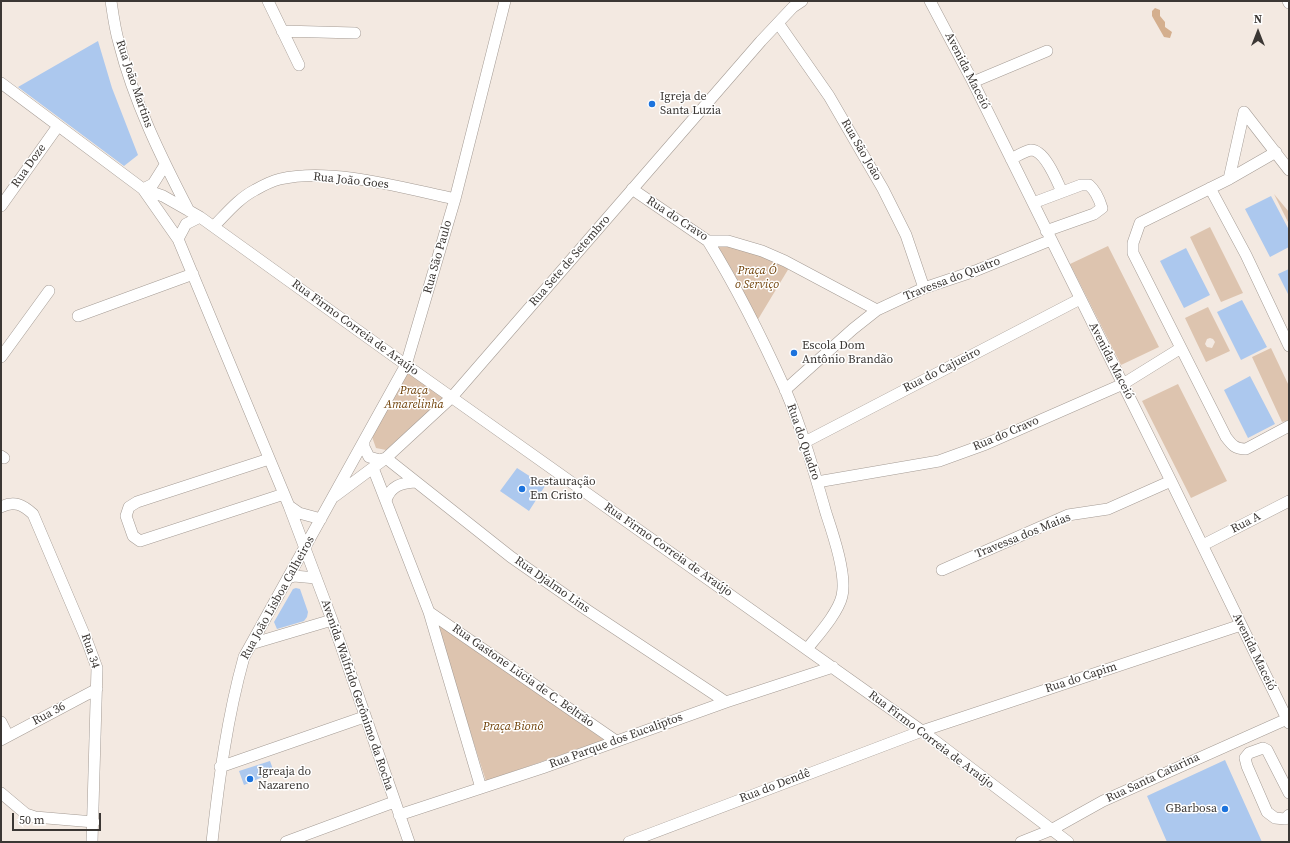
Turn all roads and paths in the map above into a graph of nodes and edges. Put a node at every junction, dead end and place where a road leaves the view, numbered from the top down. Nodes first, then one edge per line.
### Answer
1 (111, 1) edge
2 (268, 1) edge
3 (505, 1) edge
4 (930, 1) edge
5 (797, 3) edge
6 (778, 23) junction
7 (282, 31) junction
8 (355, 33) dead end
9 (1047, 51) dead end
10 (298, 65) dead end
11 (973, 82) junction
12 (1, 83) edge
13 (58, 126) junction
14 (1276, 152) junction
15 (1011, 159) junction
16 (165, 165) junction
17 (1289, 170) edge
18 (1229, 179) junction
19 (1210, 188) junction
20 (143, 189) junction
21 (632, 189) junction
22 (1062, 192) junction
23 (455, 199) junction
24 (1033, 203) junction
25 (1, 206) edge
26 (189, 210) junction
27 (200, 217) junction
28 (214, 226) junction
29 (1048, 235) junction
30 (178, 239) junction
31 (708, 241) junction
32 (194, 274) junction
33 (924, 288) junction
34 (49, 291) dead end
35 (1080, 299) junction
36 (877, 310) junction
37 (78, 316) dead end
38 (1289, 346) edge
39 (1182, 348) junction
40 (1, 358) edge
41 (406, 365) junction
42 (1123, 384) junction
43 (785, 390) junction
44 (452, 397) junction
45 (1289, 426) edge
46 (364, 441) junction
47 (805, 442) junction
48 (386, 458) junction
49 (269, 459) junction
50 (373, 468) junction
51 (1171, 481) junction
52 (416, 482) junction
53 (817, 482) junction
54 (284, 494) junction
55 (332, 499) junction
56 (386, 501) junction
57 (1289, 501) edge
58 (289, 506) junction
59 (1, 507) edge
60 (321, 519) junction
61 (1203, 545) junction
62 (305, 549) junction
63 (942, 570) dead end
64 (288, 578) junction
65 (316, 578) junction
66 (429, 612) junction
67 (332, 620) junction
68 (1241, 625) junction
69 (251, 644) junction
70 (807, 649) junction
71 (833, 667) junction
72 (97, 688) junction
73 (726, 702) junction
74 (364, 717) junction
75 (1288, 721) edge
76 (1, 722) edge
77 (922, 731) junction
78 (5, 738) edge
79 (616, 741) junction
80 (220, 767) junction
81 (1287, 780) edge
82 (481, 788) junction
83 (1, 793) edge
84 (1289, 793) edge
85 (394, 802) junction
86 (399, 815) junction
87 (1289, 815) edge
88 (94, 822) junction
89 (1051, 830) junction
90 (92, 842) edge
91 (212, 842) edge
92 (286, 842) edge
93 (409, 842) edge
94 (629, 842) edge
95 (1021, 842) edge
96 (1068, 842) edge

1 - 16 street, Rua João Martins
2 - 7 street
3 - 23 street, Rua São Paulo
4 - 11 street, Avenida Maceió
5 - 6 street, Rua Sete de Setembro
6 - 21 street, Rua Sete de Setembro
6 - 33 street, Rua São João
7 - 8 street
7 - 10 street
9 - 11 street
11 - 15 street, Avenida Maceió
12 - 13 street, Rua Firmo Correia de Araújo
13 - 20 street, Rua Firmo Correia de Araújo
13 - 25 street, Rua Doze
14 - 17 street
14 - 18 street
14 - 18 street
15 - 22 street
15 - 24 street, Avenida Maceió
16 - 20 street
16 - 26 street, Rua João Martins
18 - 19 street
19 - 38 street
19 - 39 street
20 - 26 street, Rua Firmo Correia de Araújo
20 - 30 street, Rua Firmo Correia de Araújo
21 - 31 street, Rua do Cravo
21 - 44 street, Rua Sete de Setembro
22 - 24 street
22 - 29 street, Travessa do Quatro
23 - 28 street, Rua João Goes
23 - 41 street, Rua São Paulo
24 - 29 street, Avenida Maceió
26 - 27 street, Rua Firmo Correia de Araújo
27 - 28 street, Rua Firmo Correia de Araújo
27 - 30 street
28 - 41 street, Rua Firmo Correia de Araújo
29 - 33 street, Travessa do Quatro
29 - 35 street, Avenida Maceió
30 - 32 street, Rua Firmo Correia de Araújo
31 - 36 street, Rua do Cravo
31 - 43 street, Rua do Quadro
32 - 37 street
32 - 49 street, Rua Firmo Correia de Araújo
33 - 36 street, Travessa do Quatro
34 - 40 street
35 - 42 street, Avenida Maceió
35 - 47 street, Rua do Cajueiro
36 - 43 street, Travessa do Quatro
39 - 42 street, Rua do Cravo
39 - 45 street
41 - 44 street, Rua Firmo Correia de Araújo
41 - 46 street, Rua São Paulo
42 - 51 street, Avenida Maceió
42 - 53 street, Rua do Cravo
43 - 47 street, Rua do Quadro
44 - 48 street, Rua Sete de Setembro
44 - 70 street, Rua Firmo Correia de Araújo
46 - 48 street
46 - 55 street, Rua São Paulo
47 - 53 street, Rua do Quadro
48 - 50 street, Rua Sete de Setembro
48 - 52 street, Rua Djalmo Lins
49 - 54 street, Rua Firmo Correia de Araújo
49 - 54 street
50 - 55 street, Rua Sete de Setembro
50 - 56 street
51 - 61 street, Avenida Maceió
51 - 63 street, Travessa dos Maias
52 - 56 street
52 - 73 street, Rua Djalmo Lins
53 - 70 street, Rua do Quadro
54 - 58 street, Rua Firmo Correia de Araújo
55 - 60 street, Rua João Lisboa Calheiros
56 - 66 street
57 - 61 street, Rua A
58 - 60 street
58 - 62 street, Rua Firmo Correia de Araújo
59 - 72 street, Rua 34
60 - 62 street, Rua João Lisboa Calheiros
61 - 68 street, Avenida Maceió
62 - 64 street, Rua João Lisboa Calheiros
62 - 65 street, Avenida Walfrido Gerônimo da Rocha
64 - 65 street
64 - 69 street, Rua João Lisboa Calheiros
65 - 67 street, Avenida Walfrido Gerônimo da Rocha
66 - 79 street, Rua Gastone Lúcia de C. Beltrão
66 - 82 street
67 - 69 street
67 - 74 street, Avenida Walfrido Gerônimo da Rocha
68 - 75 street, Avenida Maceió
68 - 77 street, Rua do Capim
69 - 80 street, Rua João Lisboa Calheiros
70 - 71 street, Rua Firmo Correia de Araújo
71 - 73 street, Rua Parque dos Eucaliptos
71 - 77 street, Rua Firmo Correia de Araújo
72 - 78 street, Rua 36
72 - 88 street, Rua 34
73 - 79 street, Rua Parque dos Eucaliptos
74 - 80 street
74 - 85 street, Avenida Walfrido Gerônimo da Rocha
75 - 89 street, Rua Santa Catarina
76 - 78 street
77 - 89 street, Rua Firmo Correia de Araújo
77 - 94 street, Rua do Dendê
79 - 82 street, Rua Parque dos Eucaliptos
80 - 91 street, Rua João Lisboa Calheiros
81 - 84 street
81 - 87 street
82 - 86 street, Rua Parque dos Eucaliptos
83 - 88 street
85 - 86 street, Avenida Walfrido Gerônimo da Rocha
85 - 92 street
86 - 93 street, Avenida Walfrido Gerônimo da Rocha
88 - 90 street, Rua 34
89 - 95 street, Rua Santa Catarina
89 - 96 street, Rua Firmo Correia de Araújo

